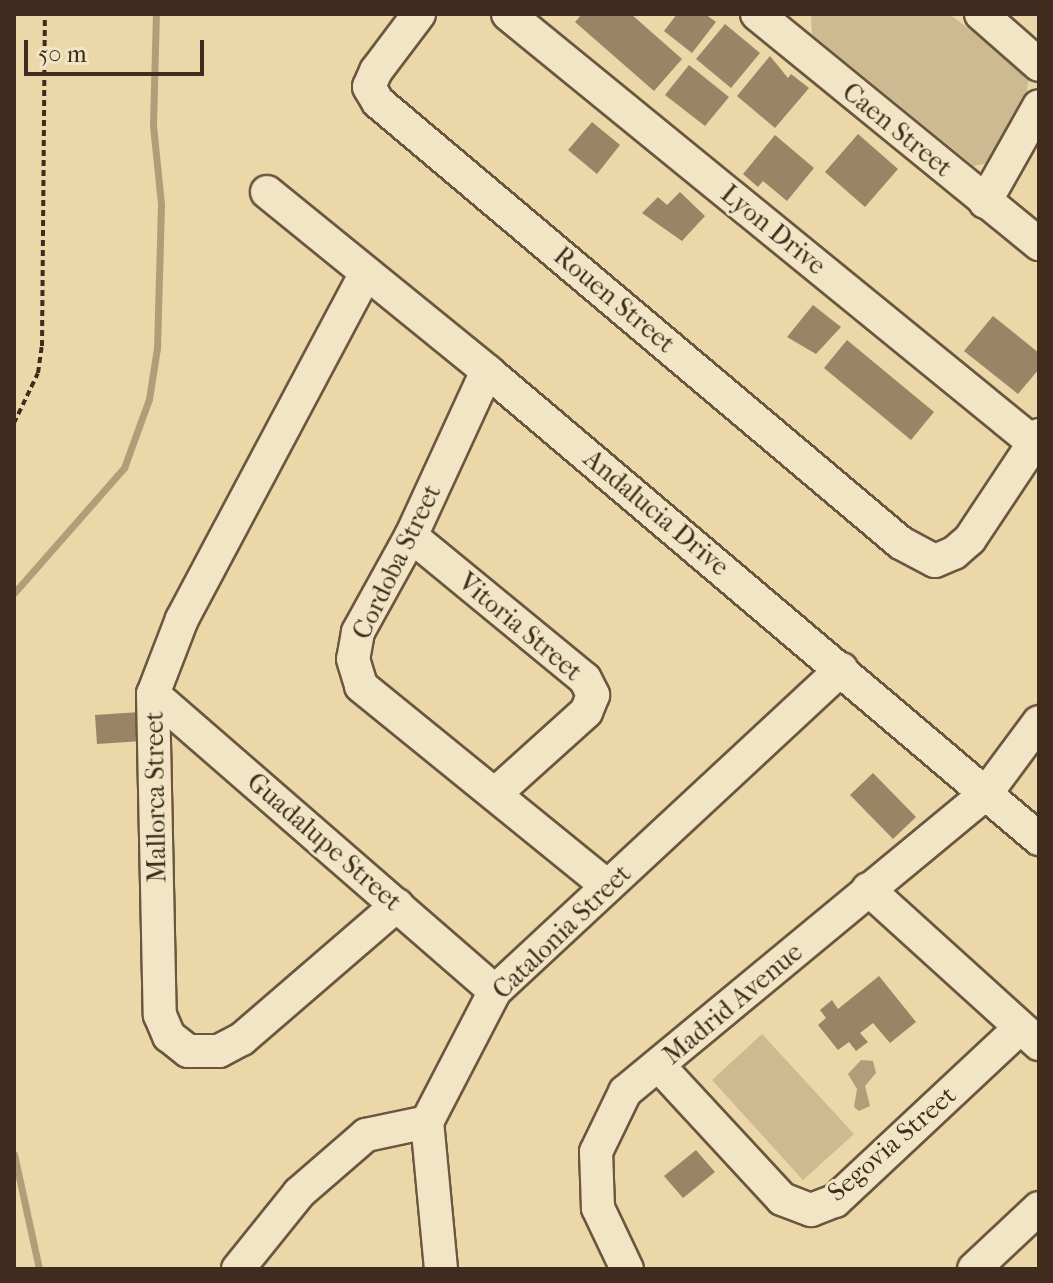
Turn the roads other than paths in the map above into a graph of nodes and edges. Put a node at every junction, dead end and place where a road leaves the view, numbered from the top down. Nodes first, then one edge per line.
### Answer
1 (419, 14) edge
2 (508, 14) edge
3 (757, 14) edge
4 (981, 14) edge
5 (1039, 65) edge
6 (1039, 106) edge
7 (267, 192) dead end
8 (985, 202) junction
9 (1039, 244) edge
10 (366, 273) junction
11 (487, 371) junction
12 (1037, 441) edge
13 (411, 536) junction
14 (842, 669) junction
15 (153, 694) junction
16 (1039, 722) edge
17 (497, 792) junction
18 (987, 792) junction
19 (1039, 839) edge
20 (607, 886) junction
21 (868, 889) junction
22 (397, 905) junction
23 (495, 991) junction
24 (1030, 1036) edge
25 (659, 1066) junction
26 (427, 1122) junction
27 (1034, 1222) edge
28 (238, 1269) edge
29 (441, 1269) edge
30 (627, 1269) edge
31 (974, 1269) edge

1 - 12 street, Rouen Street
2 - 12 street, Lyon Drive
3 - 8 street, Caen Street
4 - 5 street
6 - 8 street
7 - 10 street, Andalucia Drive
8 - 9 street, Caen Street
10 - 11 street, Andalucia Drive
10 - 15 street, Mallorca Street
11 - 13 street, Cordoba Street
11 - 14 street, Andalucia Drive
13 - 17 street, Cordoba Street
13 - 17 street, Vitoria Street
14 - 18 street, Andalucia Drive
14 - 20 street, Catalonia Street
15 - 22 street, Guadalupe Street
15 - 22 street, Mallorca Street
16 - 18 street, Madrid Avenue
17 - 20 street, Cordoba Street
18 - 19 street, Andalucia Drive
18 - 21 street, Madrid Avenue
20 - 23 street, Catalonia Street
21 - 24 street
21 - 25 street, Madrid Avenue
22 - 23 street, Guadalupe Street
23 - 26 street, Catalonia Street
24 - 25 street, Segovia Street
25 - 30 street, Madrid Avenue
26 - 28 street
26 - 29 street
27 - 31 street

